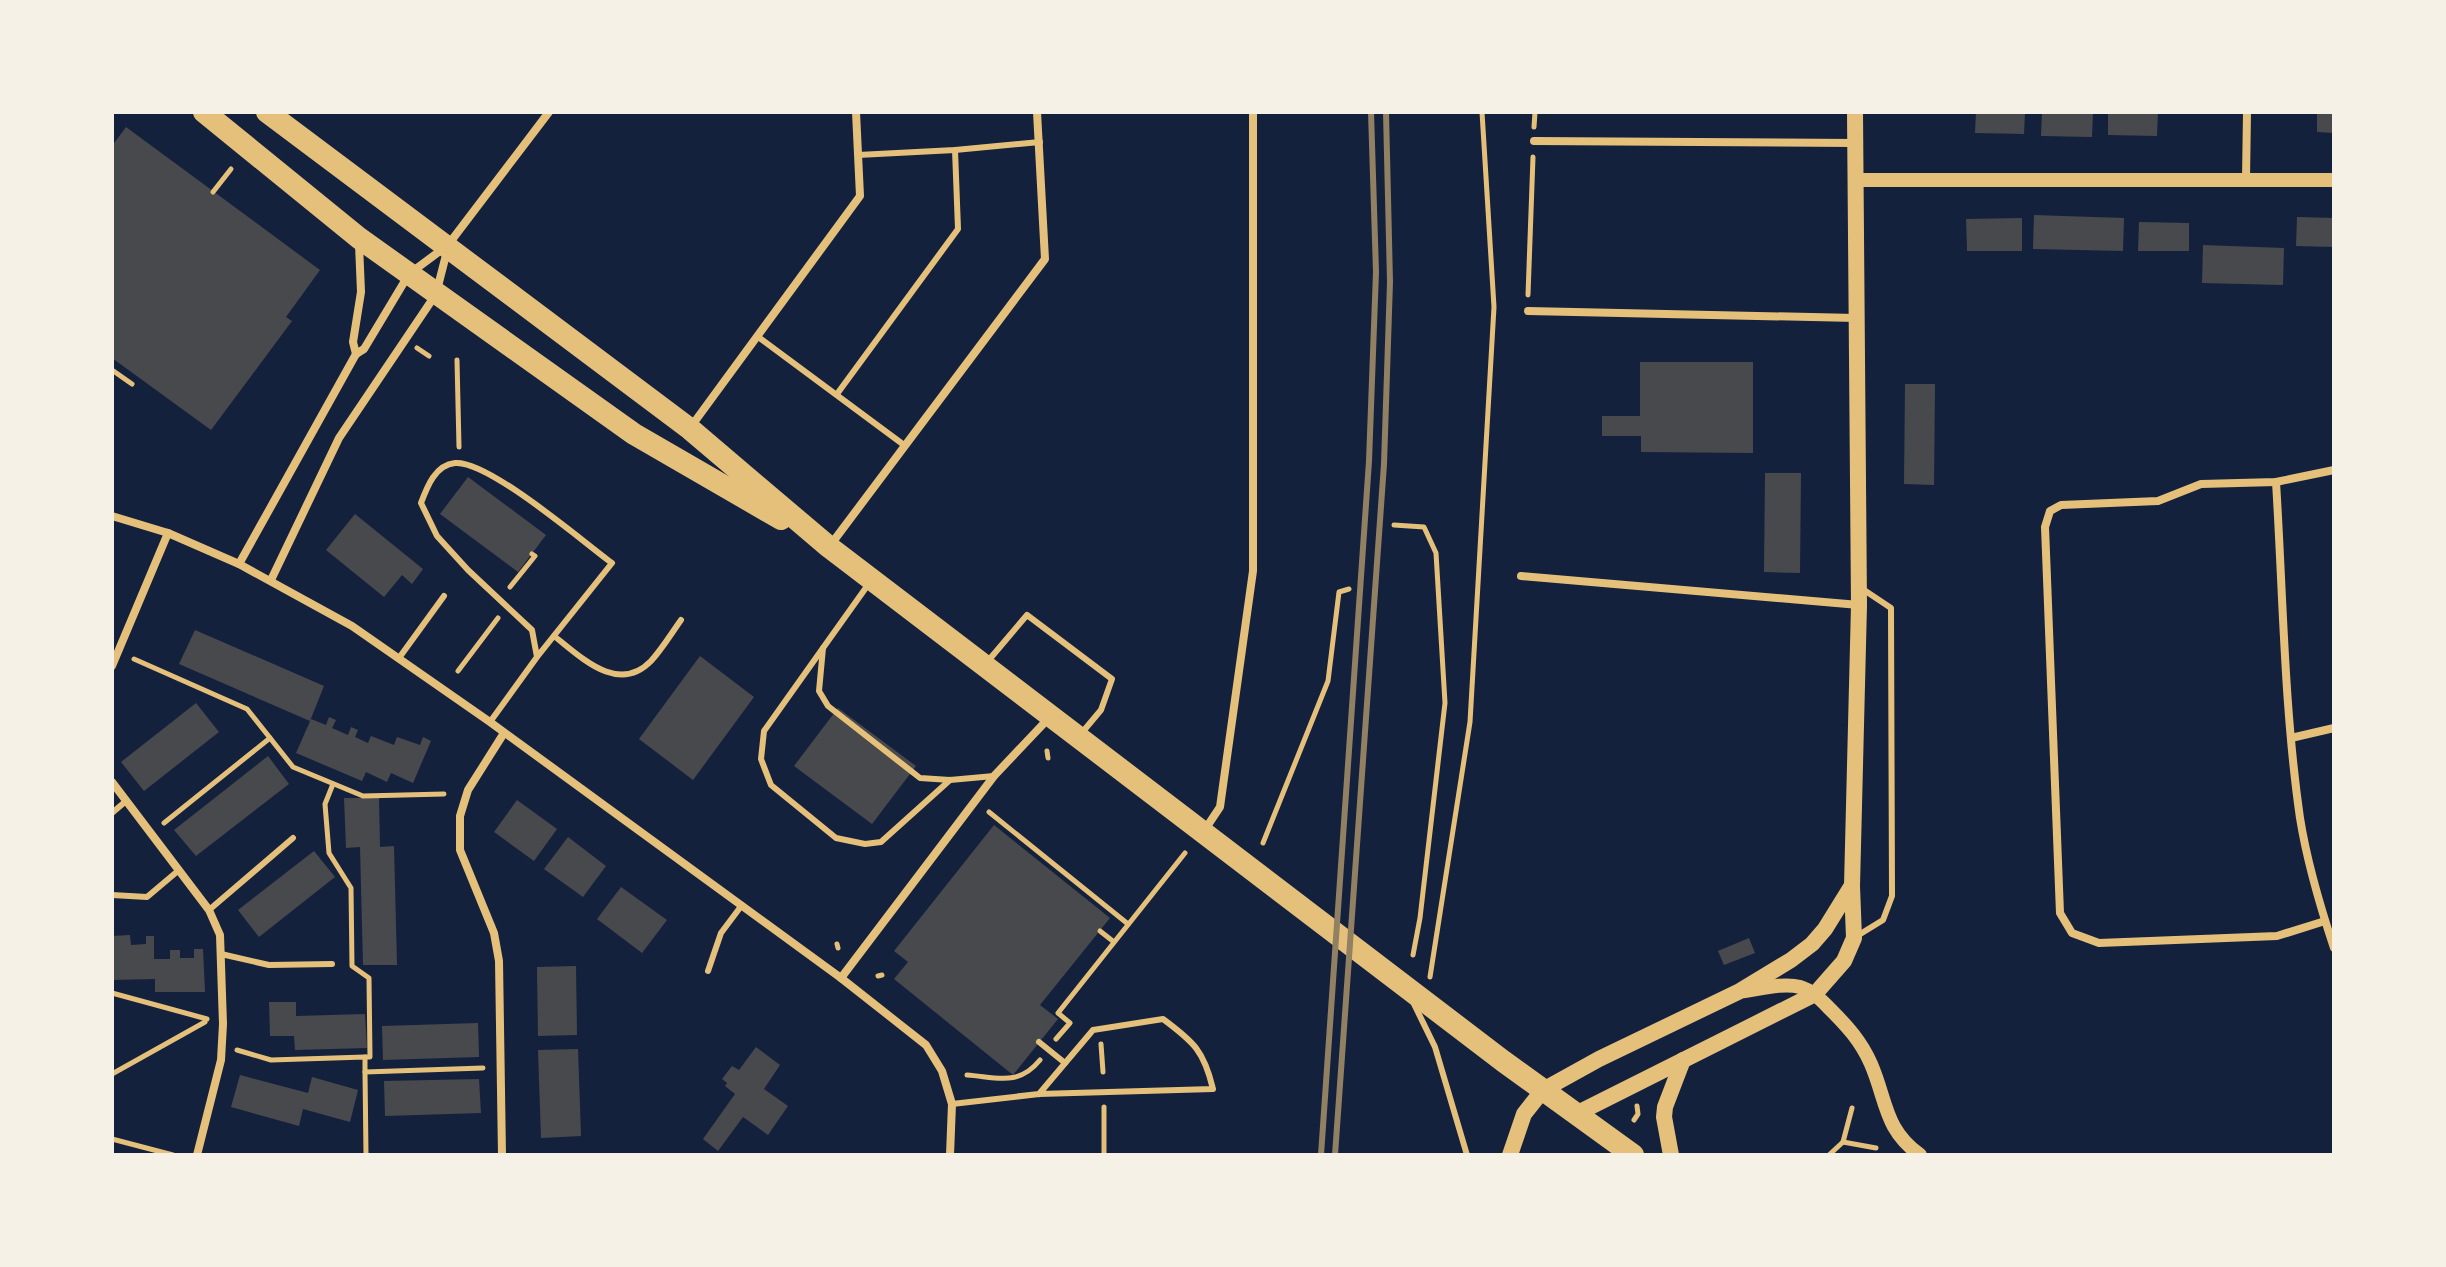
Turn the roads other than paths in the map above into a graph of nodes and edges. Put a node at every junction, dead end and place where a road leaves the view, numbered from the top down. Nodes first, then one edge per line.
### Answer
1 (204, 112) edge
2 (267, 112) edge
3 (549, 112) edge
4 (856, 112) edge
5 (1037, 112) edge
6 (1253, 112) edge
7 (1855, 112) edge
8 (2247, 112) edge
9 (1534, 141) road end
10 (1040, 142) junction
11 (1856, 143) junction
12 (955, 150) junction
13 (858, 155) junction
14 (2246, 179) junction
15 (1857, 180) junction
16 (2334, 180) edge
17 (359, 238) junction
18 (448, 245) junction
19 (409, 274) junction
20 (436, 294) junction
21 (1528, 311) road end
22 (1857, 318) junction
23 (757, 336) junction
24 (356, 354) junction
25 (837, 394) junction
26 (690, 429) junction
27 (904, 445) junction
28 (2334, 470) edge
29 (2276, 482) junction
30 (112, 516) edge
31 (168, 533) junction
32 (829, 547) junction
33 (239, 564) junction
34 (1521, 576) dead end
35 (873, 578) junction
36 (271, 580) junction
37 (1858, 586) junction
38 (444, 596) dead end
39 (1859, 605) junction
40 (681, 620) dead end
41 (554, 636) junction
42 (823, 648) junction
43 (537, 657) junction
44 (399, 658) junction
45 (986, 664) junction
46 (112, 666) edge
47 (1051, 715) junction
48 (490, 722) junction
49 (2334, 728) edge
50 (504, 733) junction
51 (1080, 736) junction
52 (2291, 738) junction
53 (994, 776) junction
54 (950, 780) junction
55 (112, 782) edge
56 (126, 801) junction
57 (112, 813) edge
58 (1203, 831) junction
59 (293, 838) dead end
60 (179, 870) junction
61 (1852, 886) junction
62 (112, 895) edge
63 (742, 905) junction
64 (209, 910) junction
65 (2325, 921) junction
66 (1854, 938) junction
67 (2334, 948) edge
68 (221, 954) junction
69 (332, 964) dead end
70 (708, 971) dead end
71 (841, 978) junction
72 (1405, 986) junction
73 (1738, 992) junction
74 (1815, 994) junction
75 (1039, 1042) dead end
76 (1683, 1060) junction
77 (1065, 1063) junction
78 (1543, 1090) junction
79 (1039, 1094) junction
80 (952, 1104) junction
81 (1576, 1114) junction
82 (197, 1155) edge
83 (502, 1155) edge
84 (950, 1155) edge
85 (1467, 1155) edge
86 (1510, 1155) edge
87 (1633, 1155) edge
88 (1671, 1155) edge
89 (1920, 1155) edge

1 - 17 highway
2 - 18 highway
3 - 18 street
4 - 13 street
5 - 10 street
6 - 58 street
7 - 11 main road
8 - 14 street
9 - 11 street
10 - 12 lane
10 - 27 street
11 - 15 main road
12 - 13 lane
12 - 25 lane
13 - 23 street
14 - 15 street
14 - 16 street
15 - 22 main road
17 - 19 highway
17 - 24 street
18 - 19 street
18 - 20 street
18 - 26 highway
19 - 20 highway
19 - 24 street
20 - 32 highway
20 - 36 street
21 - 22 street
22 - 37 main road
23 - 25 lane
23 - 26 street
24 - 33 street
25 - 27 lane
26 - 32 highway
27 - 32 street
28 - 29 street
29 - 52 street
29 - 65 street
30 - 31 street
31 - 33 street
31 - 46 street
32 - 35 highway
33 - 36 street
34 - 39 street
35 - 42 lane
35 - 45 highway
36 - 44 street
37 - 39 main road
37 - 66 lane
38 - 44 lane
39 - 61 main road
40 - 41 lane
41 - 43 lane
41 - 43 lane
42 - 54 lane
42 - 54 lane
43 - 48 lane
44 - 48 street
45 - 47 highway
45 - 51 lane
47 - 51 highway
47 - 53 street
48 - 50 street
49 - 52 street
50 - 63 street
50 - 83 street
51 - 58 highway
52 - 65 street
53 - 54 lane
53 - 71 street
55 - 56 street
56 - 57 lane
56 - 60 street
58 - 72 highway
59 - 64 lane
60 - 62 lane
60 - 64 street
61 - 66 main road
61 - 73 main road
63 - 70 lane
63 - 71 street
64 - 68 street
65 - 67 street
66 - 74 main road
68 - 69 lane
68 - 82 street
71 - 80 street
72 - 78 highway
72 - 85 lane
73 - 74 street
73 - 78 main road
74 - 76 main road
74 - 89 street
75 - 77 lane
76 - 81 main road
76 - 88 main road
77 - 79 lane
77 - 79 lane
78 - 81 highway
78 - 86 main road
79 - 80 lane
80 - 84 street
81 - 87 highway

